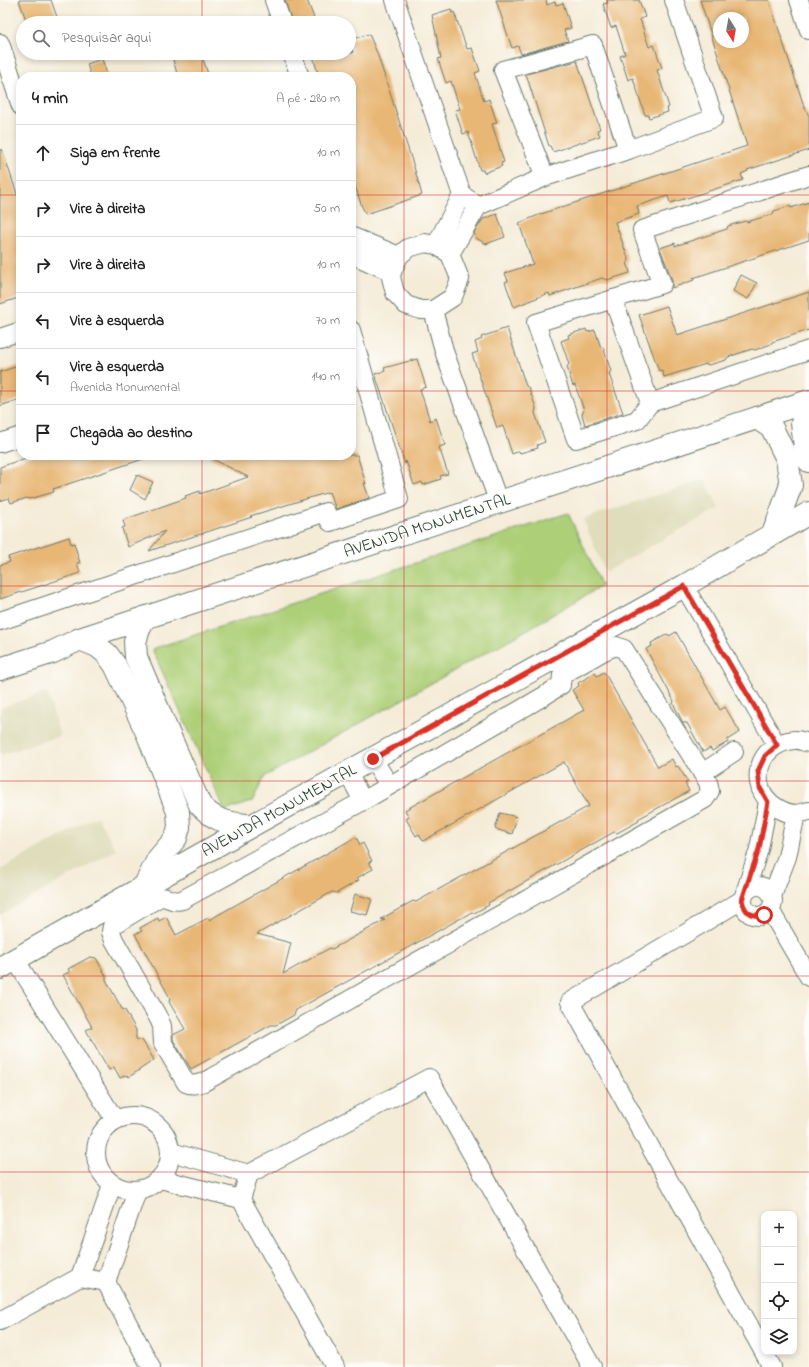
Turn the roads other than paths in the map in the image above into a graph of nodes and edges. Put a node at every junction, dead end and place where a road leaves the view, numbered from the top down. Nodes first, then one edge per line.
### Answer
1 (274, 0) edge
2 (395, 0) edge
3 (674, 0) edge
4 (799, 0) edge
5 (280, 16) edge
6 (809, 30) edge
7 (0, 43) edge
8 (294, 60) edge
9 (298, 72) edge
10 (16, 91) edge
11 (628, 150) junction
12 (809, 175) edge
13 (545, 177) junction
14 (462, 195) junction
15 (478, 206) junction
16 (356, 242) edge
17 (356, 244) edge
18 (443, 249) junction
19 (399, 256) junction
20 (392, 272) junction
21 (613, 299) junction
22 (433, 310) junction
23 (16, 333) edge
24 (0, 338) edge
25 (356, 348) edge
26 (809, 350) edge
27 (809, 401) edge
28 (650, 403) junction
29 (809, 409) edge
30 (757, 418) junction
31 (16, 438) edge
32 (0, 443) edge
33 (809, 461) edge
34 (499, 503) junction
35 (809, 513) edge
36 (773, 534) junction
37 (684, 586) junction
38 (144, 618) junction
39 (0, 621) edge
40 (80, 639) junction
41 (0, 669) edge
42 (809, 743) edge
43 (777, 745) junction
44 (734, 752) dead end
45 (373, 759) junction
46 (348, 773) junction
47 (702, 773) junction
48 (389, 785) junction
49 (363, 800) junction
50 (768, 802) junction
51 (803, 812) edge
52 (251, 826) junction
53 (145, 885) junction
54 (744, 897) junction
55 (771, 903) junction
56 (8, 964) edge
57 (809, 977) edge
58 (115, 1120) junction
59 (171, 1152) junction
60 (249, 1174) junction
61 (160, 1179) junction
62 (112, 1185) junction
63 (137, 1191) junction
64 (241, 1200) junction
65 (80, 1277) junction
66 (106, 1282) junction
67 (0, 1321) edge
68 (152, 1367) edge
69 (335, 1367) edge
70 (592, 1367) edge
71 (772, 1367) edge

1 - 5 street
2 - 14 street
3 - 11 street
4 - 6 street
7 - 10 street
8 - 9 street
11 - 13 street
11 - 13 street
12 - 21 street
13 - 15 street
14 - 15 street
14 - 18 street
15 - 18 street
16 - 19 street
17 - 20 street
18 - 19 street
18 - 22 street
19 - 20 street
20 - 22 street
21 - 28 street
21 - 28 street
22 - 34 street
23 - 24 street
25 - 39 street
26 - 28 street
27 - 30 street, AVENIDA MONUMENTAL
29 - 33 street
30 - 34 street, AVENIDA MONUMENTAL
30 - 36 street
31 - 32 street
34 - 38 street, AVENIDA MONUMENTAL
35 - 36 street, AVENIDA MONUMENTAL
36 - 37 street, AVENIDA MONUMENTAL
37 - 43 street
37 - 45 street, AVENIDA MONUMENTAL
38 - 40 street, AVENIDA MONUMENTAL
38 - 52 street
40 - 41 street, AVENIDA MONUMENTAL
40 - 53 street
42 - 43 street
43 - 50 street
44 - 47 street
45 - 46 street, AVENIDA MONUMENTAL
45 - 48 street
46 - 49 street
46 - 52 street, AVENIDA MONUMENTAL
47 - 48 street
47 - 49 street
48 - 49 street
50 - 51 street
50 - 54 street
51 - 55 street
52 - 53 street, AVENIDA MONUMENTAL
53 - 56 street, AVENIDA MONUMENTAL
54 - 55 street
54 - 55 street
54 - 71 street
55 - 57 street
56 - 58 street
58 - 59 street
58 - 62 street
59 - 60 street
59 - 61 street
60 - 64 street
60 - 70 street
61 - 63 street
61 - 64 street
62 - 63 street
62 - 65 street
63 - 66 street
64 - 69 street
65 - 66 street
65 - 67 street
66 - 68 street

